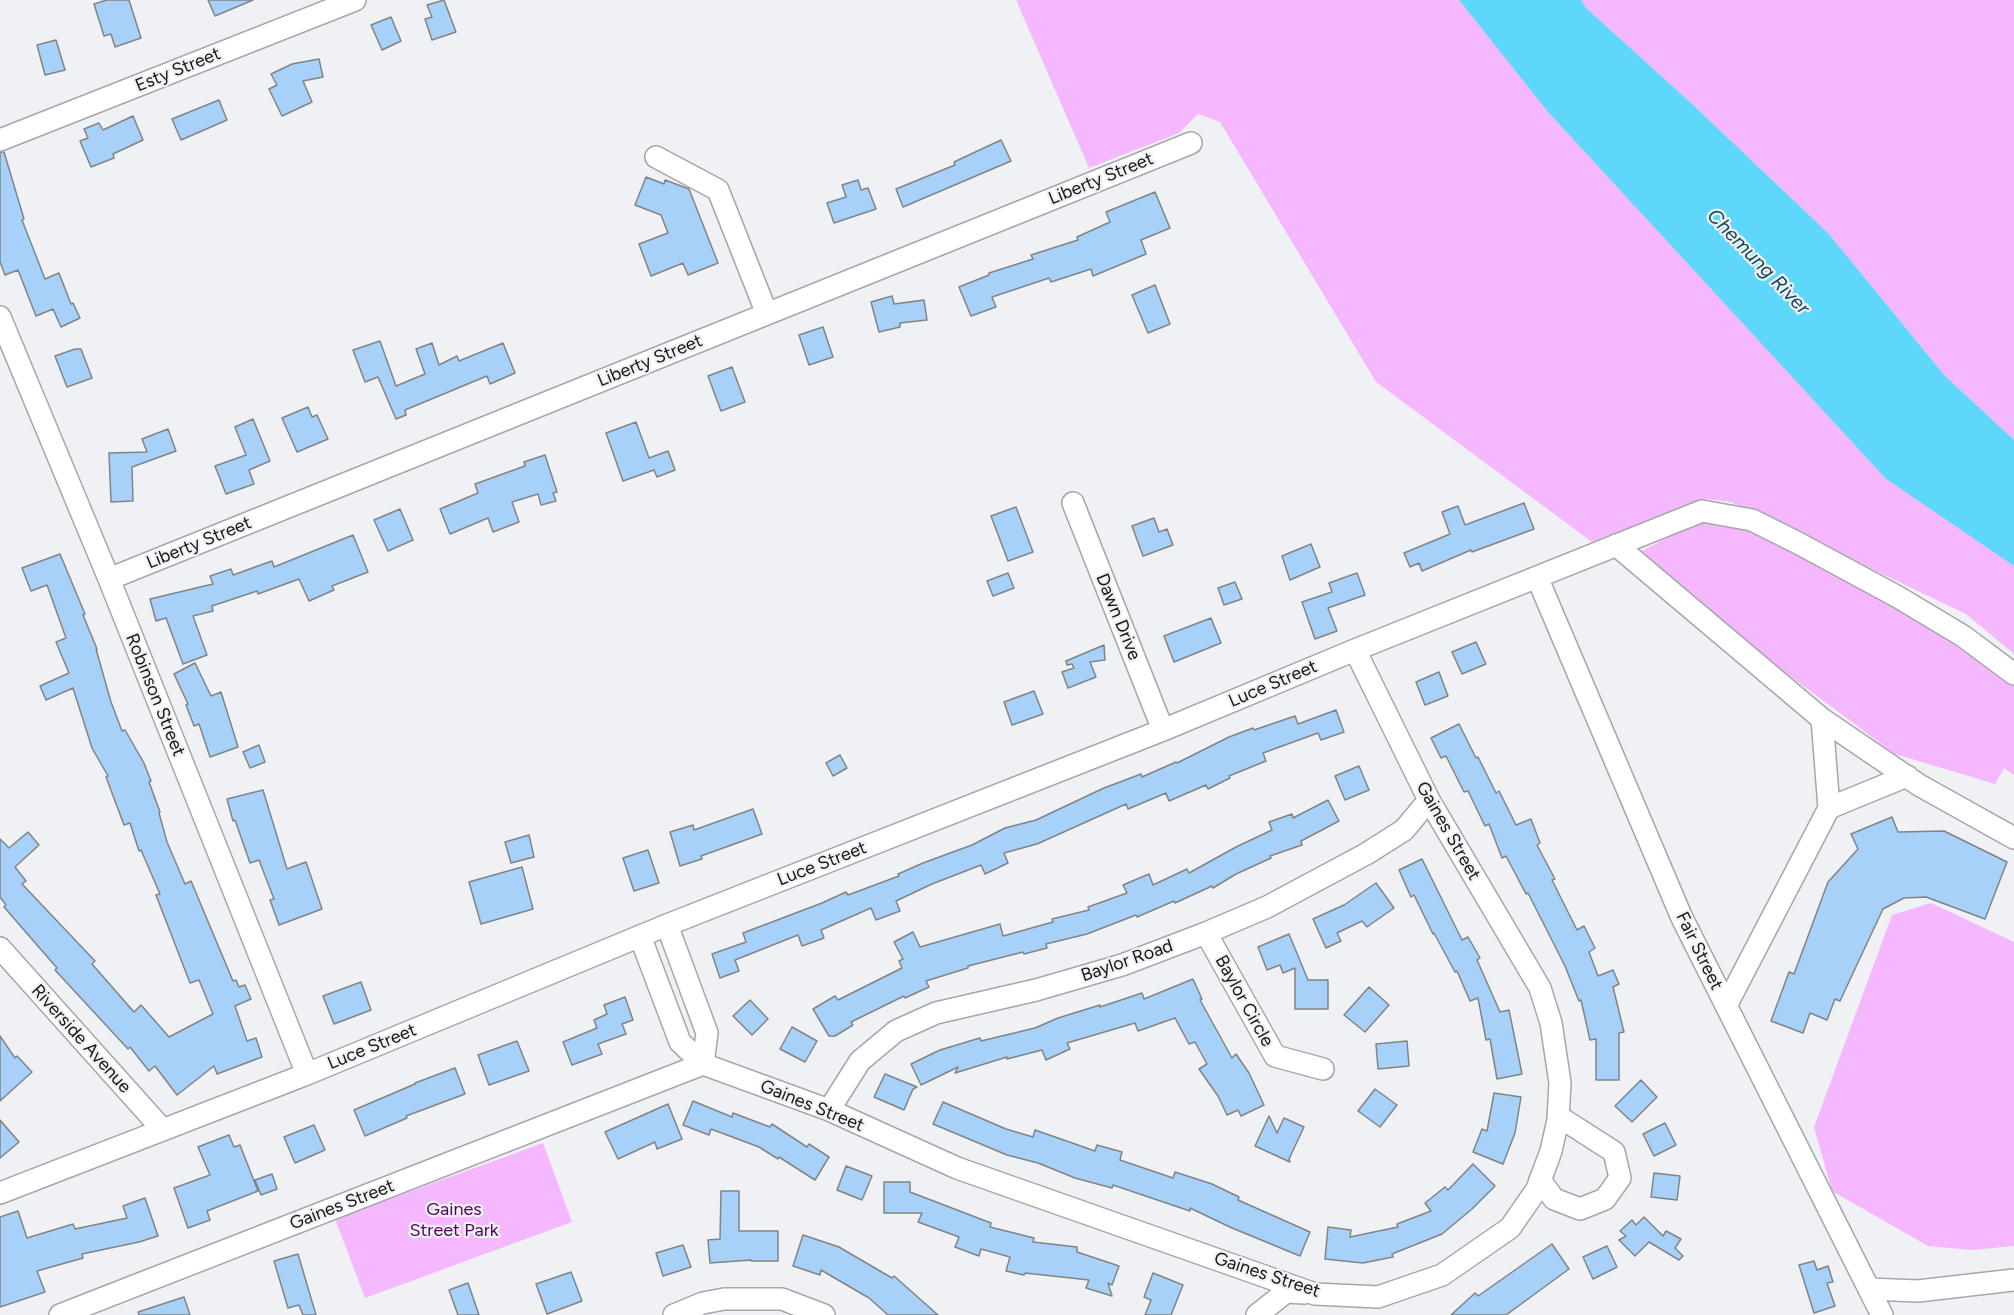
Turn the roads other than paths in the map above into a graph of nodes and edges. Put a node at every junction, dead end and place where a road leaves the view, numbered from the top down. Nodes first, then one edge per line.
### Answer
1 (355, 0) edge
2 (0, 140) edge
3 (1191, 143) dead end
4 (656, 157) dead end
5 (767, 314) junction
6 (0, 317) edge
7 (6, 351) edge
8 (1073, 503) dead end
9 (1616, 545) junction
10 (1537, 577) junction
11 (109, 579) junction
12 (1355, 650) junction
13 (2014, 674) edge
14 (1822, 719) junction
15 (1163, 730) junction
16 (1907, 776) junction
17 (1429, 800) junction
18 (1830, 808) junction
19 (2014, 838) edge
20 (666, 926) junction
21 (1206, 933) junction
22 (640, 936) junction
23 (0, 948) edge
24 (1726, 1006) junction
25 (703, 1064) junction
26 (1323, 1069) dead end
27 (307, 1074) junction
28 (829, 1110) junction
29 (1558, 1116) junction
30 (163, 1130) junction
31 (1540, 1180) junction
32 (0, 1192) edge
33 (2014, 1280) edge
34 (1869, 1289) junction
35 (1316, 1294) junction
36 (60, 1315) edge
37 (674, 1315) edge
38 (824, 1315) edge
39 (1257, 1315) edge
40 (1882, 1315) edge

1 - 2 street, Esty Street
3 - 5 street, Liberty Street
4 - 5 street
5 - 11 street, Liberty Street
6 - 7 street, Robinson Street
7 - 11 street, Robinson Street
8 - 15 street, Dawn Drive
9 - 10 street, Luce Street
9 - 13 street, Luce Street
9 - 14 street
10 - 12 street, Luce Street
10 - 24 street, Fair Street
11 - 27 street, Robinson Street
12 - 15 street, Luce Street
12 - 17 street, Gaines Street
14 - 16 street
14 - 18 street
15 - 20 street, Luce Street
16 - 18 street
16 - 19 street
17 - 21 street, Baylor Road
17 - 29 street, Gaines Street
18 - 24 street
20 - 22 street, Luce Street
20 - 25 street
21 - 26 street, Baylor Circle
21 - 28 street, Baylor Road
22 - 25 street
22 - 27 street, Luce Street
23 - 30 street, Riverside Avenue
24 - 34 street, Fair Street
25 - 28 street, Gaines Street
25 - 36 street, Gaines Street
27 - 30 street, Luce Street
28 - 35 street, Gaines Street
29 - 31 street, Gaines Street
29 - 31 street
30 - 32 street, Luce Street
31 - 35 street, Gaines Street
33 - 34 street
34 - 40 street, Fair Street
35 - 39 street
37 - 38 street

